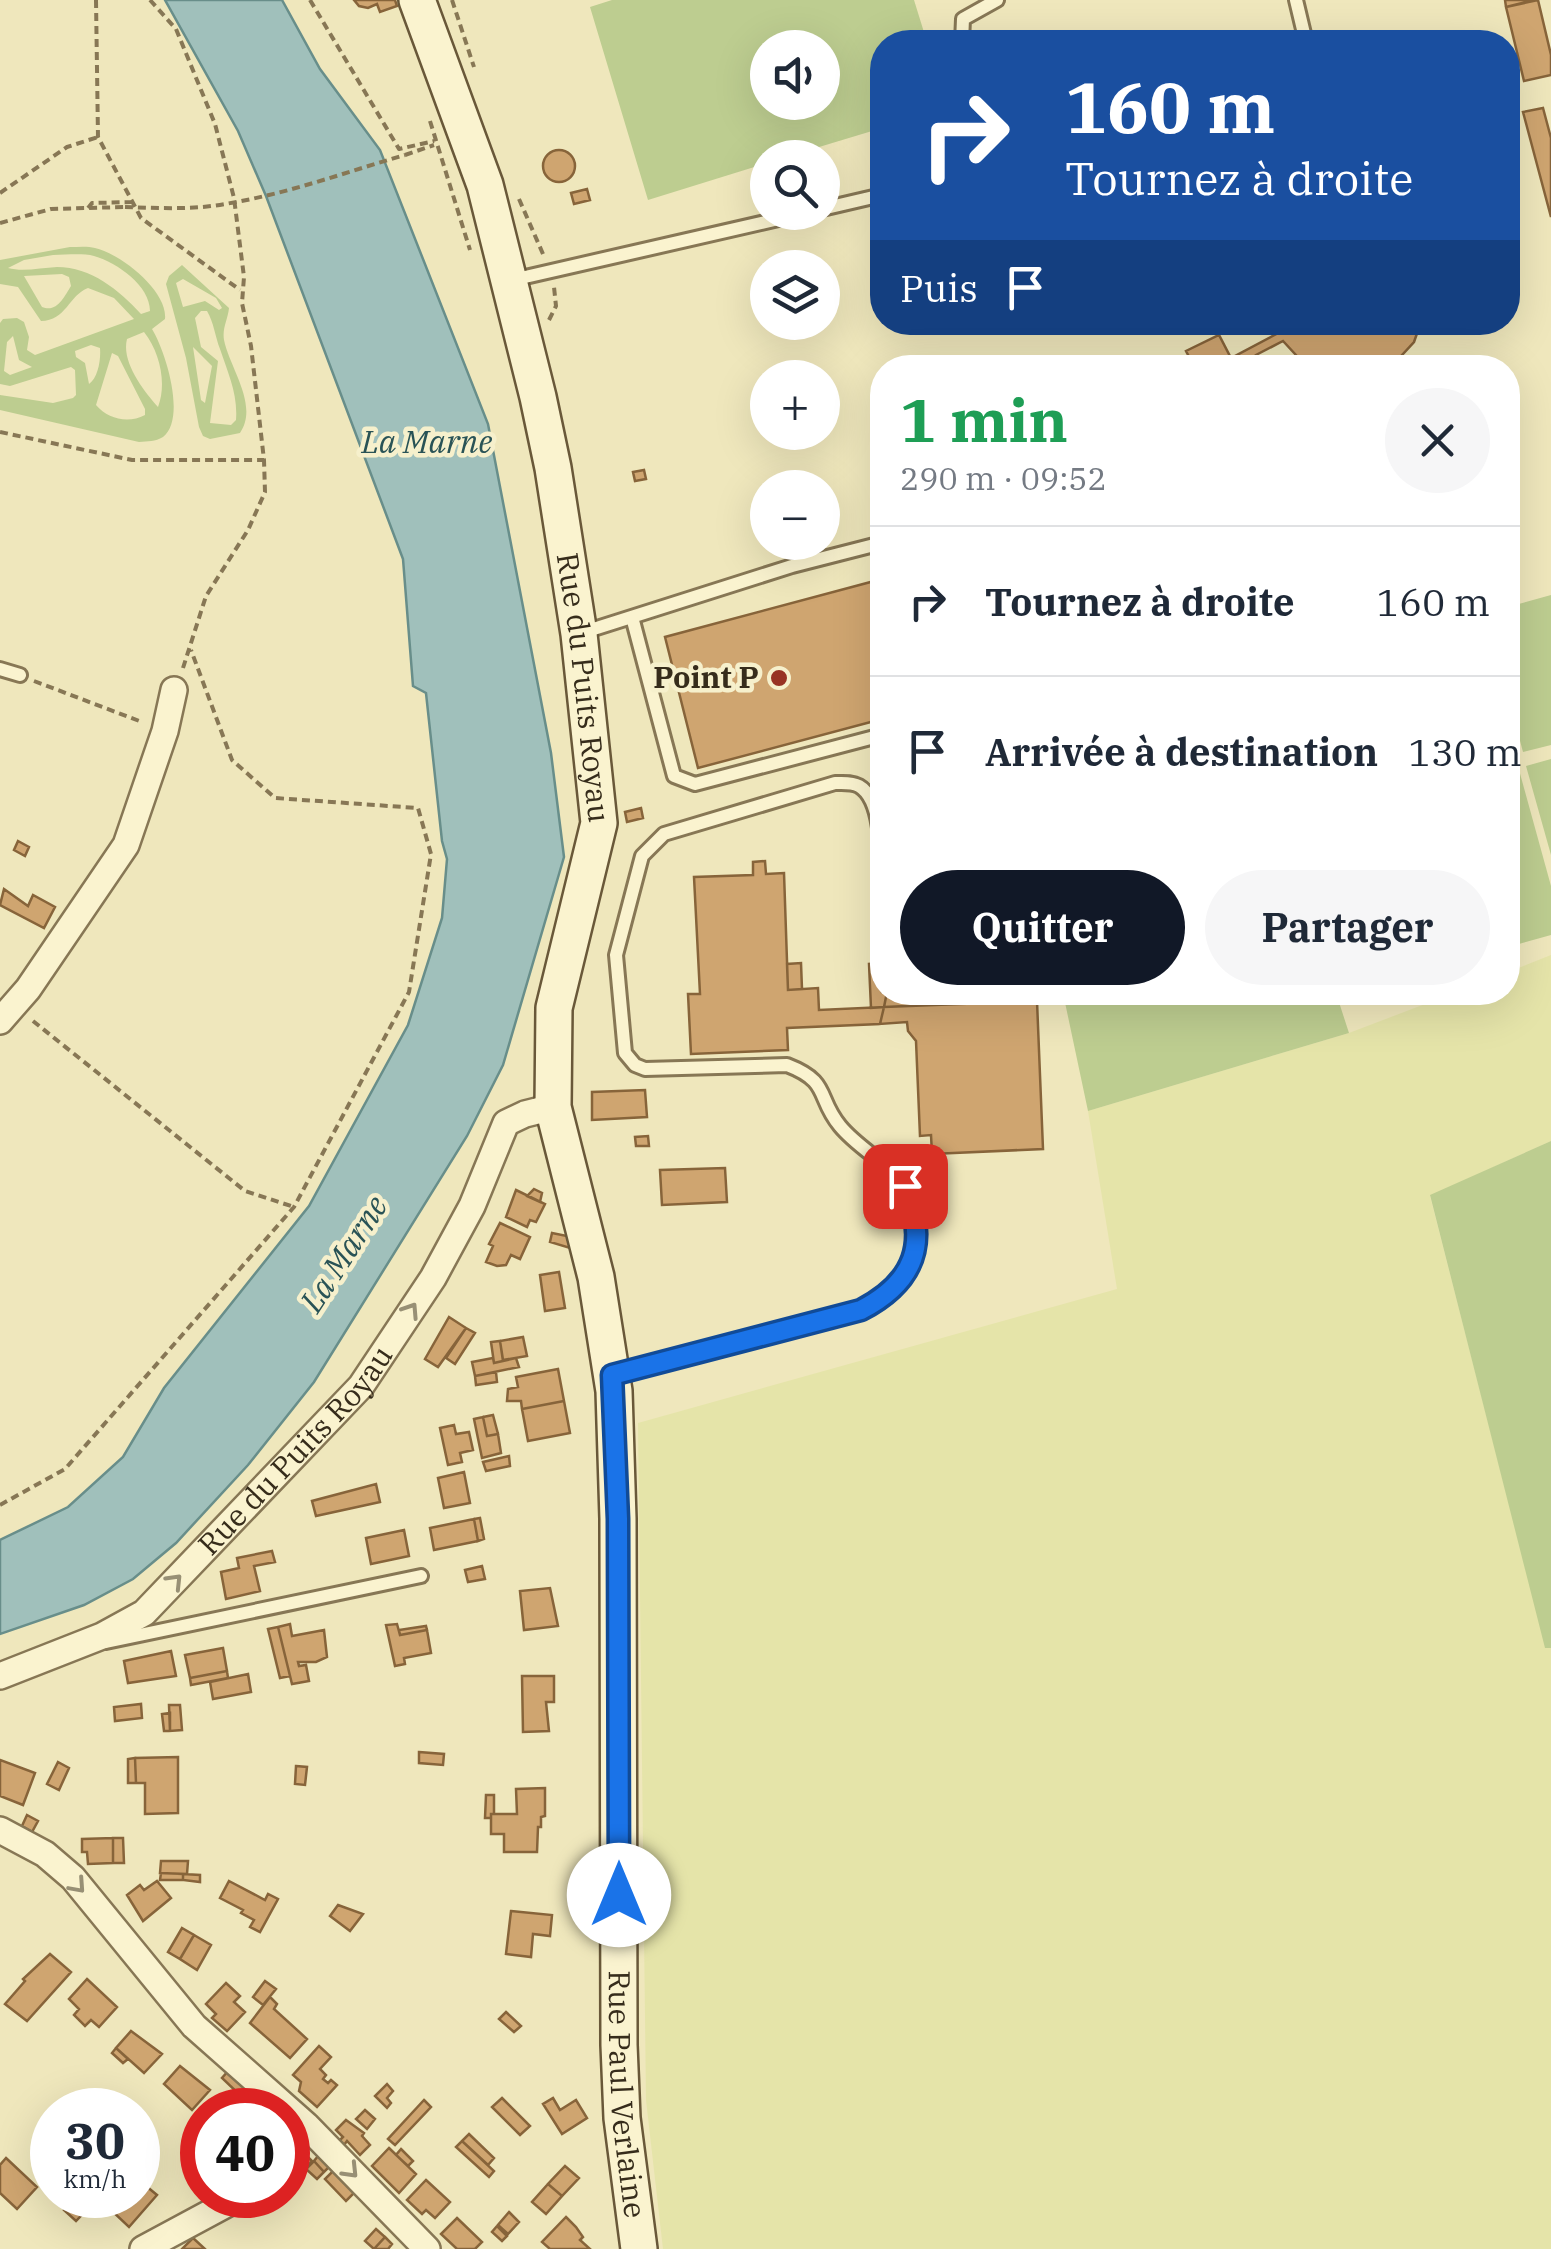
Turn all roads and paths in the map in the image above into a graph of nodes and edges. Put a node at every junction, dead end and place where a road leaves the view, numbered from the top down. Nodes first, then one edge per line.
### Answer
1 (96, 0) edge
2 (150, 0) edge
3 (310, 0) edge
4 (417, 0) edge
5 (996, 0) edge
6 (1296, 0) edge
7 (963, 30) edge
8 (1303, 30) edge
9 (98, 136) junction
10 (0, 193) edge
11 (870, 198) edge
12 (133, 202) junction
13 (840, 205) edge
14 (88, 208) junction
15 (0, 223) edge
16 (750, 226) edge
17 (509, 281) junction
18 (240, 290) junction
19 (0, 432) edge
20 (264, 460) junction
21 (870, 546) edge
22 (632, 617) junction
23 (579, 634) junction
24 (191, 650) junction
25 (0, 669) edge
26 (20, 675) joint
27 (174, 690) joint
28 (166, 731) junction
29 (870, 738) edge
30 (870, 795) edge
31 (7, 1013) edge
32 (552, 1108) junction
33 (294, 1207) junction
34 (612, 1375) junction
35 (0, 1505) edge
36 (421, 1576) dead end
37 (64, 1651) junction
38 (0, 1676) edge
39 (0, 1830) edge
40 (201, 2218) edge
41 (143, 2249) edge
42 (427, 2249) edge
43 (639, 2249) edge

1 - 9 path
2 - 18 path
3 - 14 path, bridge
4 - 17 street, Rue du Puits Royau
5 - 7 lane
6 - 8 lane
9 - 10 path
9 - 12 path
11 - 13 lane
12 - 14 path
12 - 18 path
14 - 15 path
16 - 17 lane
17 - 23 street, Rue du Puits Royau
18 - 20 path
19 - 20 path
20 - 24 path
21 - 22 lane
22 - 23 lane
22 - 29 lane
23 - 32 street, Rue du Puits Royau
24 - 27 path
24 - 33 path
25 - 26 lane
26 - 28 path
27 - 28 street
28 - 31 street
30 - 34 lane
31 - 33 path
32 - 34 street, Rue Paul Verlaine
37 -> 32 street, Rue du Puits Royau
33 - 35 path
34 - 43 street, Rue Paul Verlaine
36 - 37 lane
37 - 38 street, Rue du Puits Royau
39 -> 42 street
40 - 41 street

